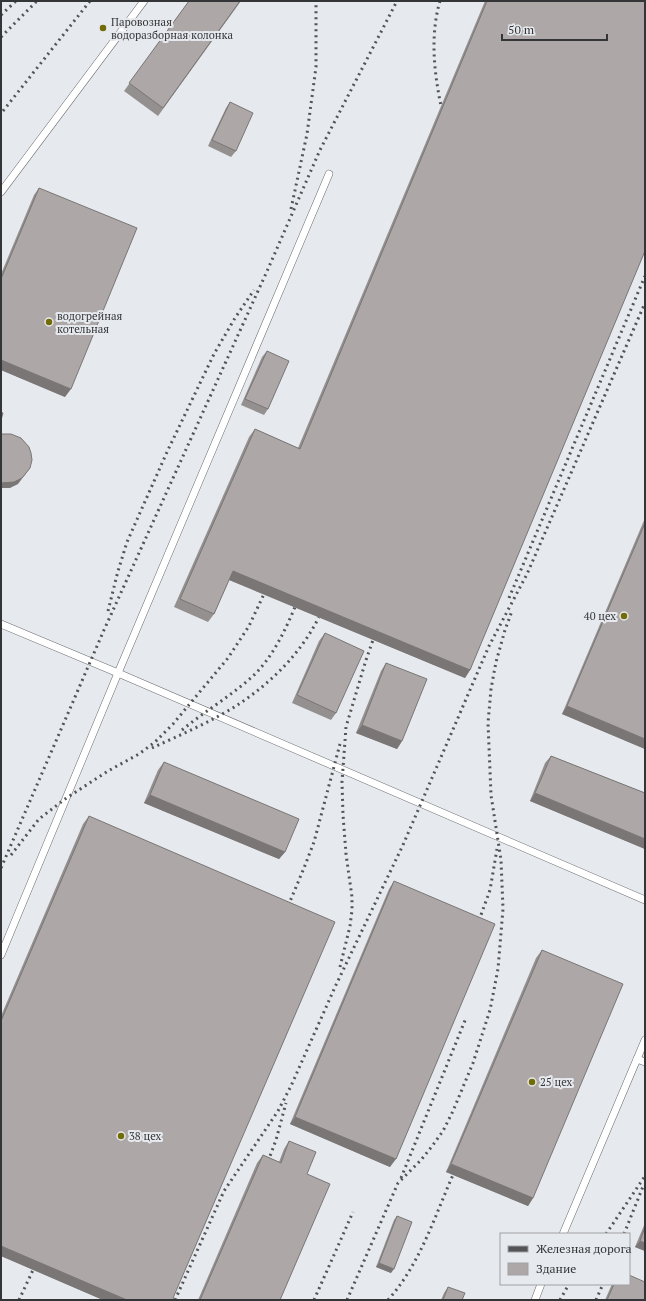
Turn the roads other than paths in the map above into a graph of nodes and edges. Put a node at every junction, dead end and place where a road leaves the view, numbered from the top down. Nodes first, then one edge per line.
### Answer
1 (144, 1) edge
2 (329, 174) dead end
3 (1, 192) edge
4 (1, 624) edge
5 (118, 673) junction
6 (645, 900) edge
7 (1, 955) edge
8 (645, 1040) edge
9 (637, 1059) junction
10 (645, 1062) edge
11 (563, 1233) edge
12 (541, 1285) edge
13 (535, 1300) edge

1 - 3 lane
2 - 5 lane
4 - 5 lane
5 - 6 lane
5 - 7 lane
8 - 9 lane
9 - 10 lane
9 - 11 lane
12 - 13 lane

